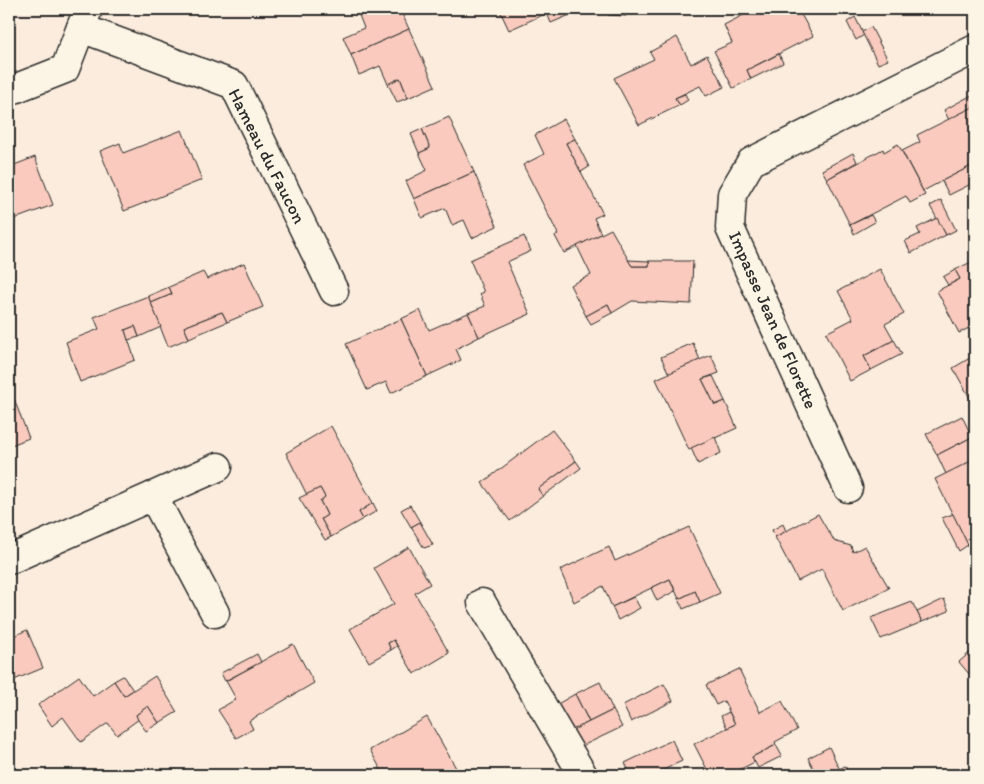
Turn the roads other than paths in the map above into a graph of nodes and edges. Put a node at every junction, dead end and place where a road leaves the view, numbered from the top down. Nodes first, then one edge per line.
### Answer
1 (85, 18) edge
2 (975, 49) edge
3 (9, 91) edge
4 (334, 291) dead end
5 (218, 467) dead end
6 (848, 488) dead end
7 (153, 496) junction
8 (9, 560) edge
9 (482, 603) dead end
10 (215, 612) dead end
11 (583, 775) edge

1 - 3 street
1 - 4 street, Hameau du Faucon
2 - 6 street, Impasse Jean de Florette
5 - 7 street
7 - 8 street
7 - 10 street
9 - 11 street

